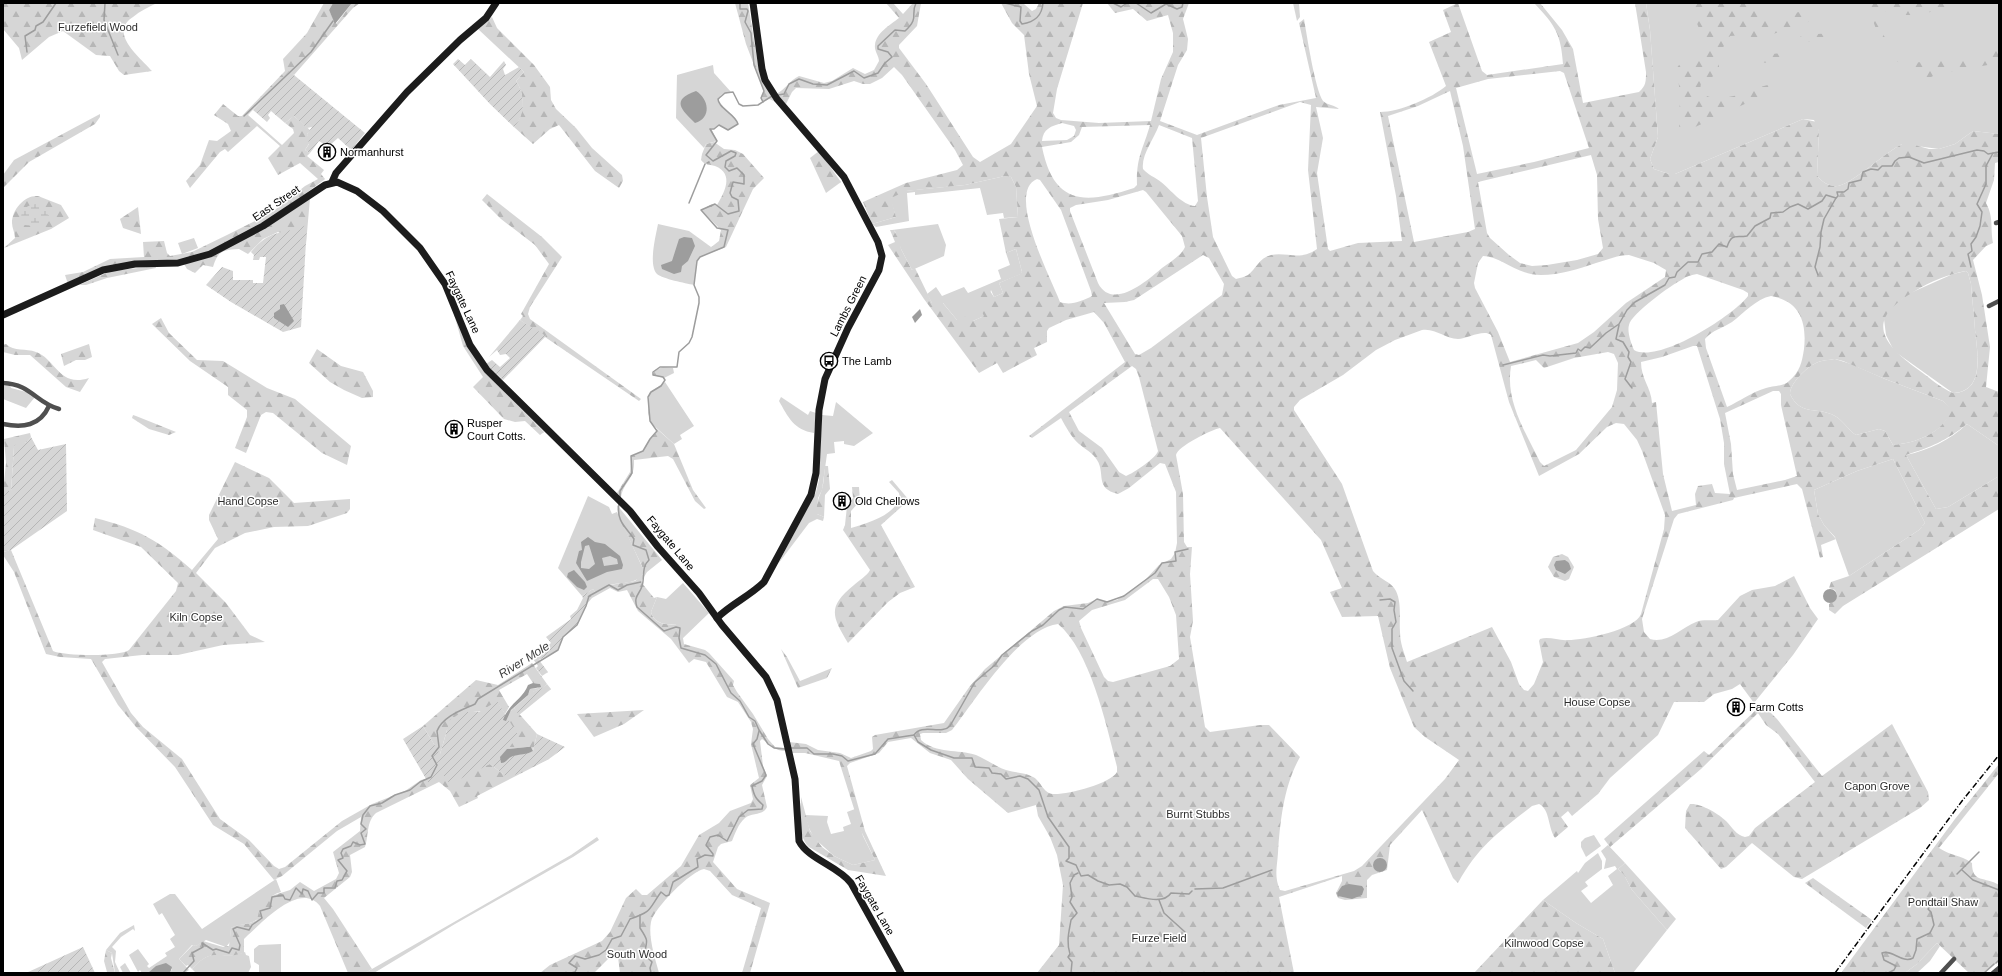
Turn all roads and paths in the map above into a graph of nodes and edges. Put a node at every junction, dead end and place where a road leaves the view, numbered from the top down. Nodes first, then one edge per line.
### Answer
1 (496, 3) edge
2 (753, 3) edge
3 (332, 182) junction
4 (1999, 300) edge
5 (1989, 306) dead end
6 (3, 315) edge
7 (3, 383) edge
8 (49, 406) junction
9 (59, 409) dead end
10 (3, 424) edge
11 (716, 618) junction
12 (1954, 959) dead end
13 (1999, 968) edge
14 (901, 973) edge
15 (1942, 973) edge
16 (1993, 973) edge

1 - 3 street, East Street
2 - 11 street, Lambs Green
3 - 6 street, East Street
3 - 11 street, Faygate Lane
4 - 5 street
7 - 8 street
8 - 9 street
8 - 10 street
11 - 14 street, Faygate Lane
12 - 15 street
13 - 16 street

